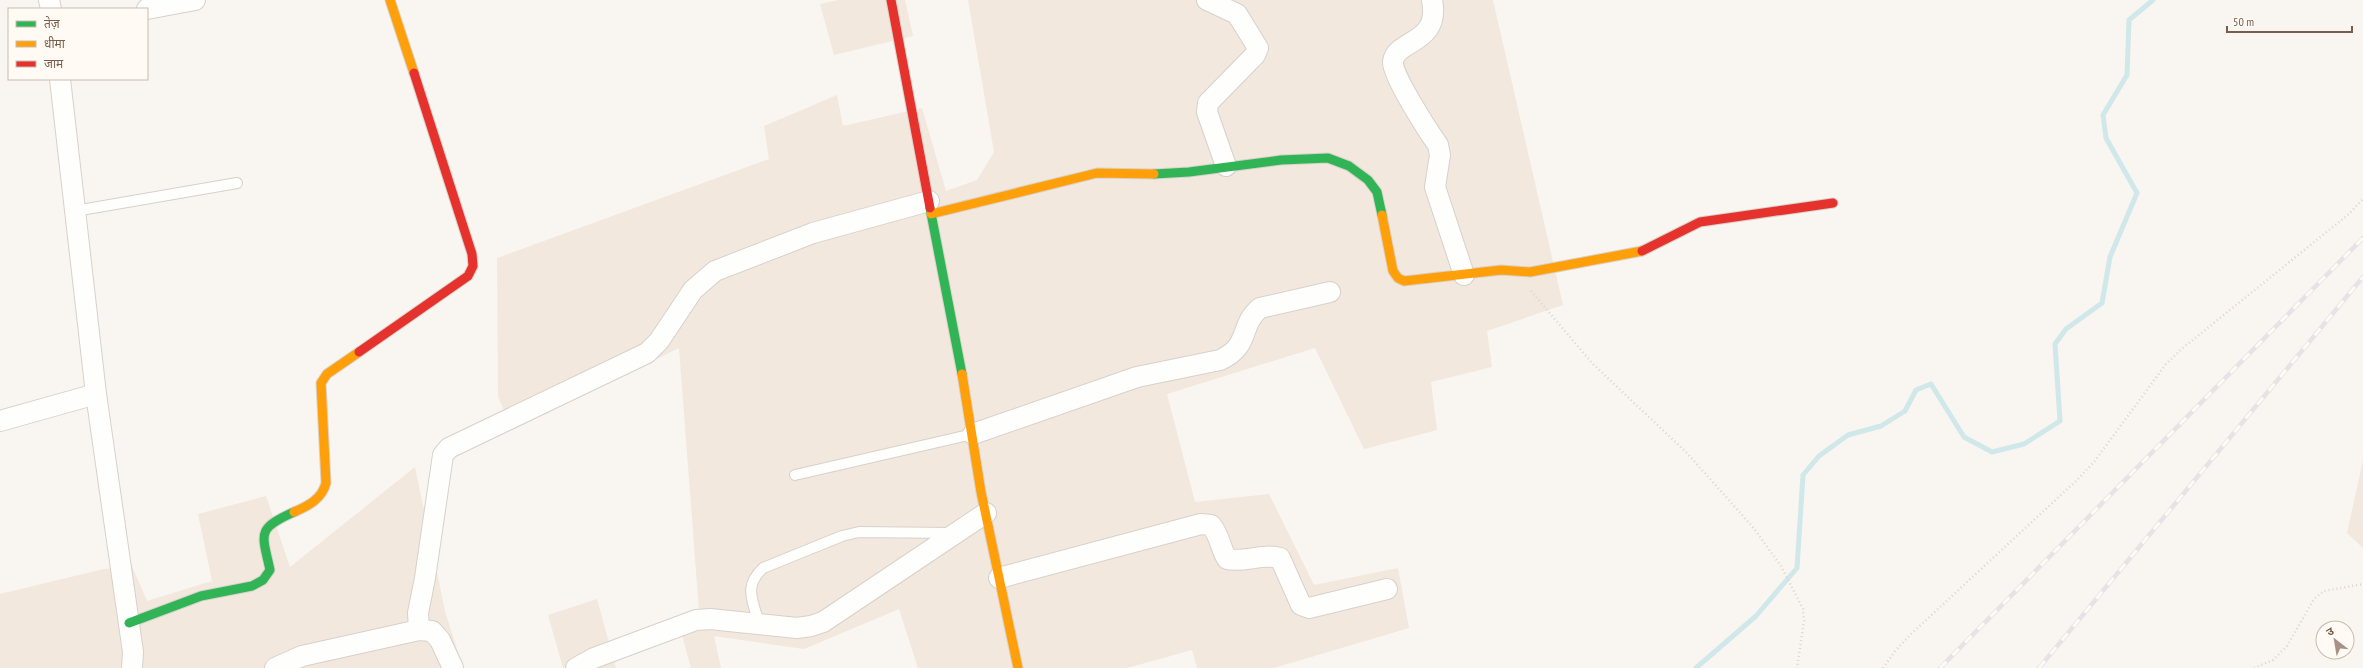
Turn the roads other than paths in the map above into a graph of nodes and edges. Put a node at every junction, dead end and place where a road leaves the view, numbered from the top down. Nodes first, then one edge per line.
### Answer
1 (195, 0) edge
2 (390, 0) edge
3 (891, 0) edge
4 (1207, 0) edge
5 (1432, 0) edge
6 (148, 10) edge
7 (60, 80) edge
8 (1226, 166) junction
9 (237, 182) dead end
10 (1833, 203) dead end
11 (930, 207) junction
12 (75, 211) junction
13 (1464, 275) junction
14 (1330, 292) dead end
15 (96, 394) junction
16 (0, 420) edge
17 (973, 434) junction
18 (795, 476) dead end
19 (986, 513) junction
20 (956, 533) junction
21 (999, 578) junction
22 (1387, 589) dead end
23 (129, 623) junction
24 (759, 624) junction
25 (419, 630) junction
26 (132, 668) edge
27 (275, 668) edge
28 (454, 668) edge
29 (576, 668) edge
30 (1018, 668) edge

1 - 6 street
2 - 23 street
3 - 11 street
4 - 8 street
5 - 13 street
7 - 12 street
8 - 11 street
8 - 13 street
9 - 12 lane
10 - 13 street
11 - 17 street
11 - 25 street
12 - 15 street
14 - 17 street
15 - 16 street
15 - 23 street
17 - 18 lane
17 - 19 street
19 - 20 street
19 - 21 street
20 - 24 street
20 - 24 lane
21 - 22 street
21 - 30 street
23 - 26 street
24 - 29 street
25 - 27 street
25 - 28 street

